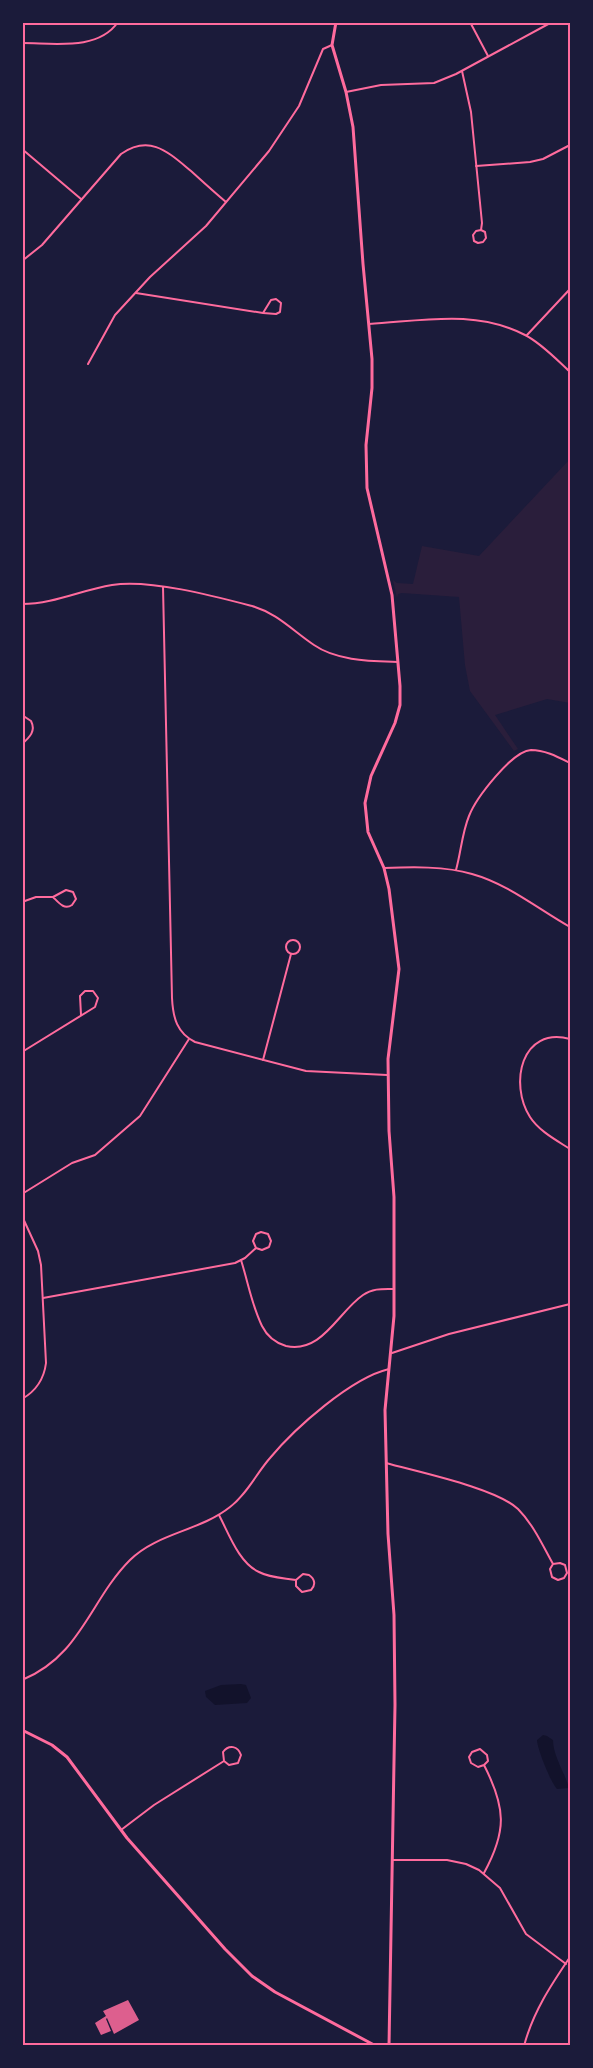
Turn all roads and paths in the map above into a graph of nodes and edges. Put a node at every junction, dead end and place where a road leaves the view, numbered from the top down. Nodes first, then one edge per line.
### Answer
1 (118, 22) edge
2 (336, 22) edge
3 (470, 22) edge
4 (552, 22) edge
5 (22, 43) edge
6 (332, 45) junction
7 (488, 57) junction
8 (462, 71) junction
9 (346, 92) junction
10 (570, 145) edge
11 (22, 149) edge
12 (476, 166) junction
13 (81, 199) junction
14 (227, 202) junction
15 (481, 230) junction
16 (22, 261) edge
17 (570, 289) edge
18 (136, 293) junction
19 (263, 313) junction
20 (369, 324) junction
21 (527, 336) junction
22 (88, 364) dead end
23 (569, 371) dead end
24 (163, 587) junction
25 (22, 604) edge
26 (398, 662) junction
27 (22, 715) edge
28 (22, 744) edge
29 (570, 763) edge
30 (384, 868) junction
31 (456, 870) junction
32 (53, 897) junction
33 (22, 902) edge
34 (570, 927) edge
35 (291, 954) junction
36 (81, 1016) junction
37 (189, 1039) junction
38 (570, 1039) edge
39 (22, 1052) edge
40 (263, 1060) junction
41 (388, 1075) junction
42 (570, 1149) edge
43 (22, 1194) edge
44 (22, 1216) edge
45 (256, 1248) junction
46 (241, 1260) junction
47 (394, 1289) junction
48 (44, 1298) junction
49 (570, 1304) edge
50 (392, 1353) junction
51 (389, 1369) junction
52 (22, 1399) edge
53 (386, 1463) junction
54 (219, 1515) junction
55 (553, 1564) junction
56 (296, 1581) junction
57 (22, 1680) edge
58 (22, 1730) edge
59 (224, 1761) junction
60 (484, 1766) junction
61 (121, 1830) junction
62 (392, 1860) junction
63 (484, 1873) junction
64 (570, 1957) edge
65 (566, 1964) junction
66 (376, 2046) edge
67 (388, 2046) edge
68 (524, 2046) edge

1 - 5 street
2 - 6 street
3 - 7 street
4 - 7 street
6 - 9 street
6 - 14 street
7 - 8 street
8 - 9 street
8 - 12 street
9 - 20 street
10 - 12 street
11 - 13 street
12 - 15 street
13 - 14 street
13 - 16 street
14 - 18 street
15 - 15 street
17 - 21 street
18 - 19 street
18 - 22 street
19 - 19 street
20 - 21 street
20 - 26 street
21 - 23 street
24 - 25 street
24 - 26 street
24 - 37 street
26 - 30 street
27 - 28 street
29 - 31 street
30 - 31 street
30 - 41 street
31 - 34 street
32 - 32 street
32 - 33 street
35 - 35 street
35 - 40 street
36 - 36 street
36 - 39 street
37 - 40 street
37 - 43 street
38 - 42 street
40 - 41 street
41 - 47 street
44 - 48 street
45 - 45 street
45 - 46 street
46 - 47 street
46 - 48 street
47 - 50 street
48 - 52 street
49 - 50 street
50 - 51 street
51 - 53 street
51 - 54 street
53 - 55 street
53 - 62 street
54 - 56 street
54 - 57 street
55 - 55 street
56 - 56 street
58 - 61 street
59 - 59 street
59 - 61 street
60 - 60 street
60 - 63 street
61 - 66 street
62 - 63 street
62 - 67 street
63 - 65 street
64 - 65 street
65 - 68 street

